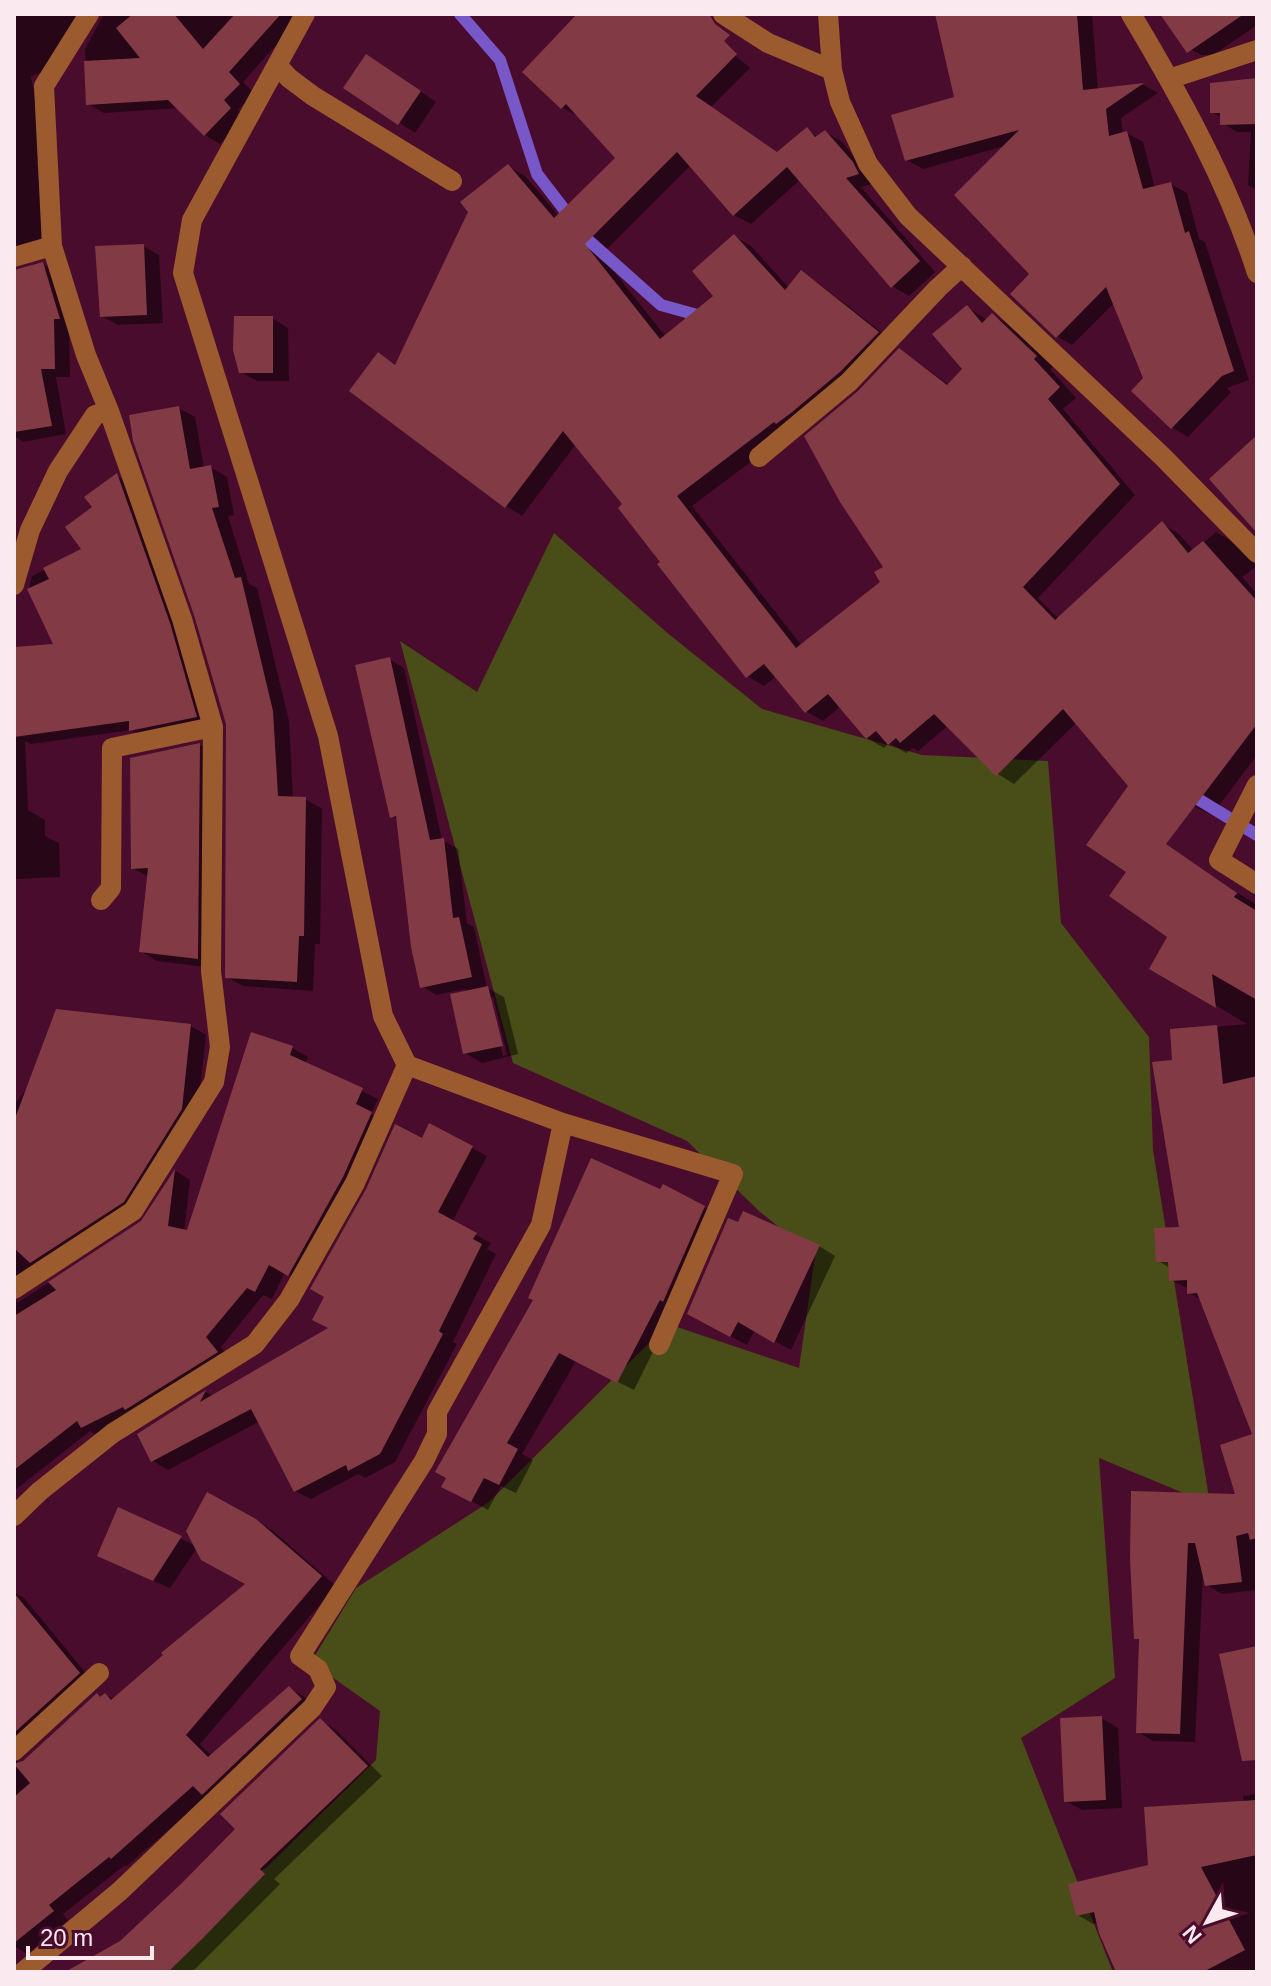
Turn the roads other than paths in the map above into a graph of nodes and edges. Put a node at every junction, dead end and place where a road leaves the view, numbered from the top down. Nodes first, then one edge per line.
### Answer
1 (89, 14) edge
2 (305, 14) edge
3 (723, 14) edge
4 (828, 14) edge
5 (1131, 14) edge
6 (1257, 50) edge
7 (277, 65) junction
8 (832, 70) junction
9 (1169, 79) junction
10 (452, 181) dead end
11 (52, 246) junction
12 (14, 257) edge
13 (962, 266) junction
14 (1257, 273) edge
15 (109, 411) junction
16 (759, 457) dead end
17 (1257, 553) edge
18 (14, 585) edge
19 (213, 727) junction
20 (1257, 785) edge
21 (1257, 884) edge
22 (101, 900) dead end
23 (407, 1065) junction
24 (563, 1123) junction
25 (14, 1289) edge
26 (659, 1345) dead end
27 (14, 1516) edge
28 (99, 1673) dead end
29 (14, 1751) edge
30 (23, 1972) edge

1 - 11 street
2 - 7 street
3 - 8 street
4 - 8 street
5 - 9 street
6 - 9 street
7 - 10 street
7 - 23 street
8 - 13 street
9 - 14 street
11 - 12 street
11 - 15 street
13 - 16 street
13 - 17 street
15 - 18 street
15 - 19 street
19 - 22 street
19 - 25 street
20 - 21 street
23 - 24 street
23 - 27 street
24 - 26 street
24 - 30 street
28 - 29 street

